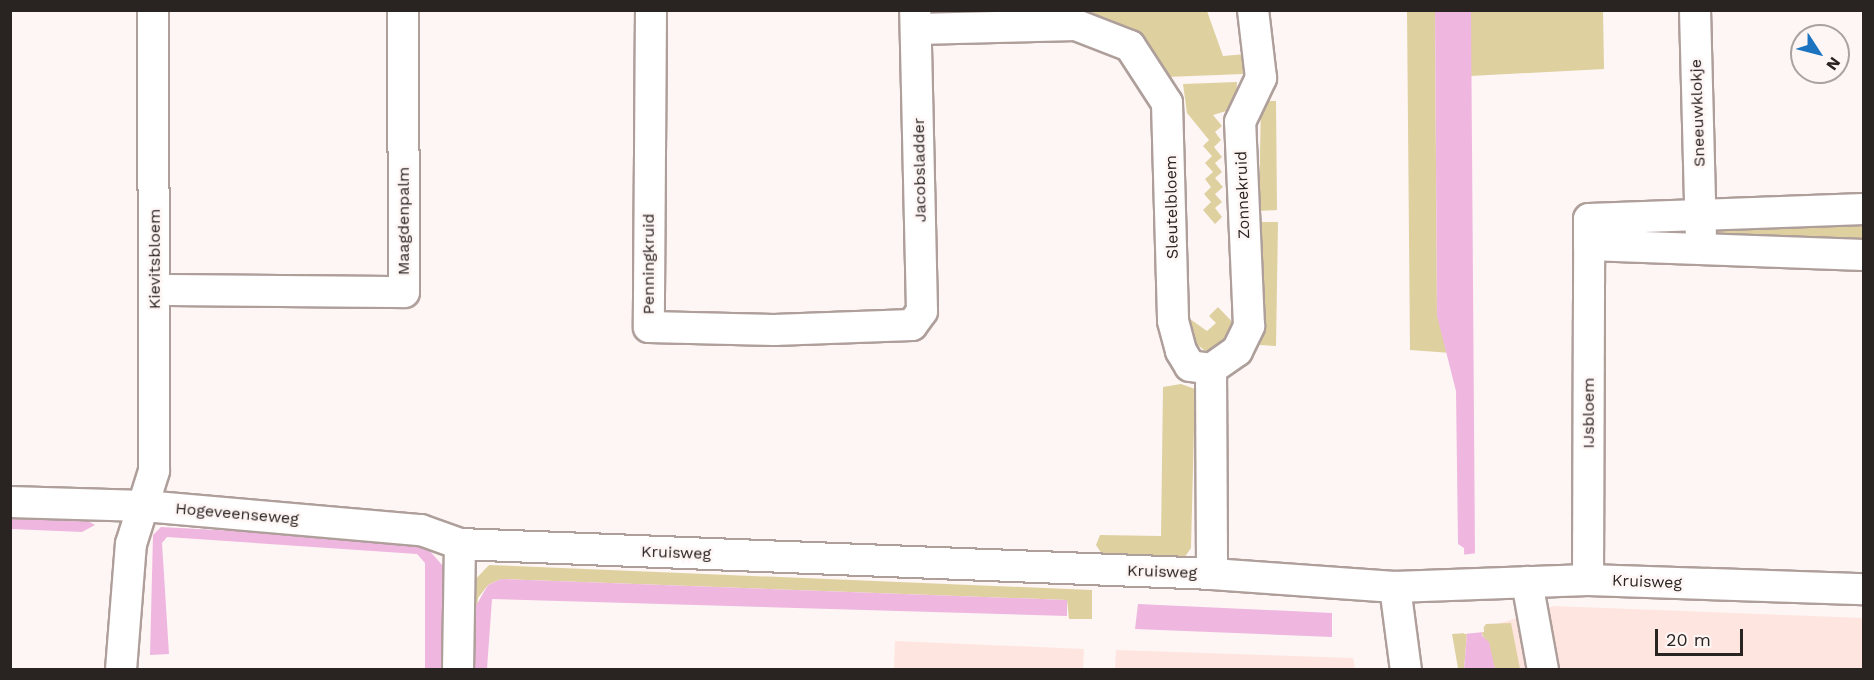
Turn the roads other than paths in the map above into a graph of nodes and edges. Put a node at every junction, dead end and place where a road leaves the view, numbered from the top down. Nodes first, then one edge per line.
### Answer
1 (153, 10) edge
2 (403, 10) edge
3 (651, 10) edge
4 (1253, 10) edge
5 (1695, 10) edge
6 (916, 20) edge
7 (1863, 209) edge
8 (1701, 215) junction
9 (1589, 245) junction
10 (1701, 248) junction
11 (1863, 255) edge
12 (156, 290) junction
13 (912, 325) joint
14 (1211, 369) junction
15 (10, 502) edge
16 (144, 506) junction
17 (460, 544) junction
18 (1212, 574) junction
19 (1588, 580) junction
20 (1527, 582) junction
21 (1395, 587) junction
22 (1863, 590) edge
23 (121, 669) edge
24 (458, 669) edge
25 (1406, 669) edge
26 (1543, 669) edge

1 - 12 street, Kievitsbloem
2 - 12 street, Maagdenpalm
3 - 13 street, Penningkruid
4 - 14 street, Zonnekruid
5 - 8 street, Sneeuwklokje
6 - 13 street, Jacobsladder
6 - 14 street, Sleutelbloem
7 - 8 street, IJsbloem
8 - 9 street, IJsbloem
8 - 10 street
9 - 10 street
9 - 19 street, IJsbloem
10 - 11 street
12 - 16 street, Kievitsbloem
14 - 18 street
15 - 16 street, Hogeveenseweg
16 - 17 street, Hogeveenseweg
16 - 23 street, Kievitsbloem
17 - 18 street, Kruisweg
17 - 24 street
18 - 21 street, Kruisweg
19 - 20 street, Kruisweg
19 - 22 street, Kruisweg
20 - 21 street, Kruisweg
20 - 26 street
21 - 25 street

